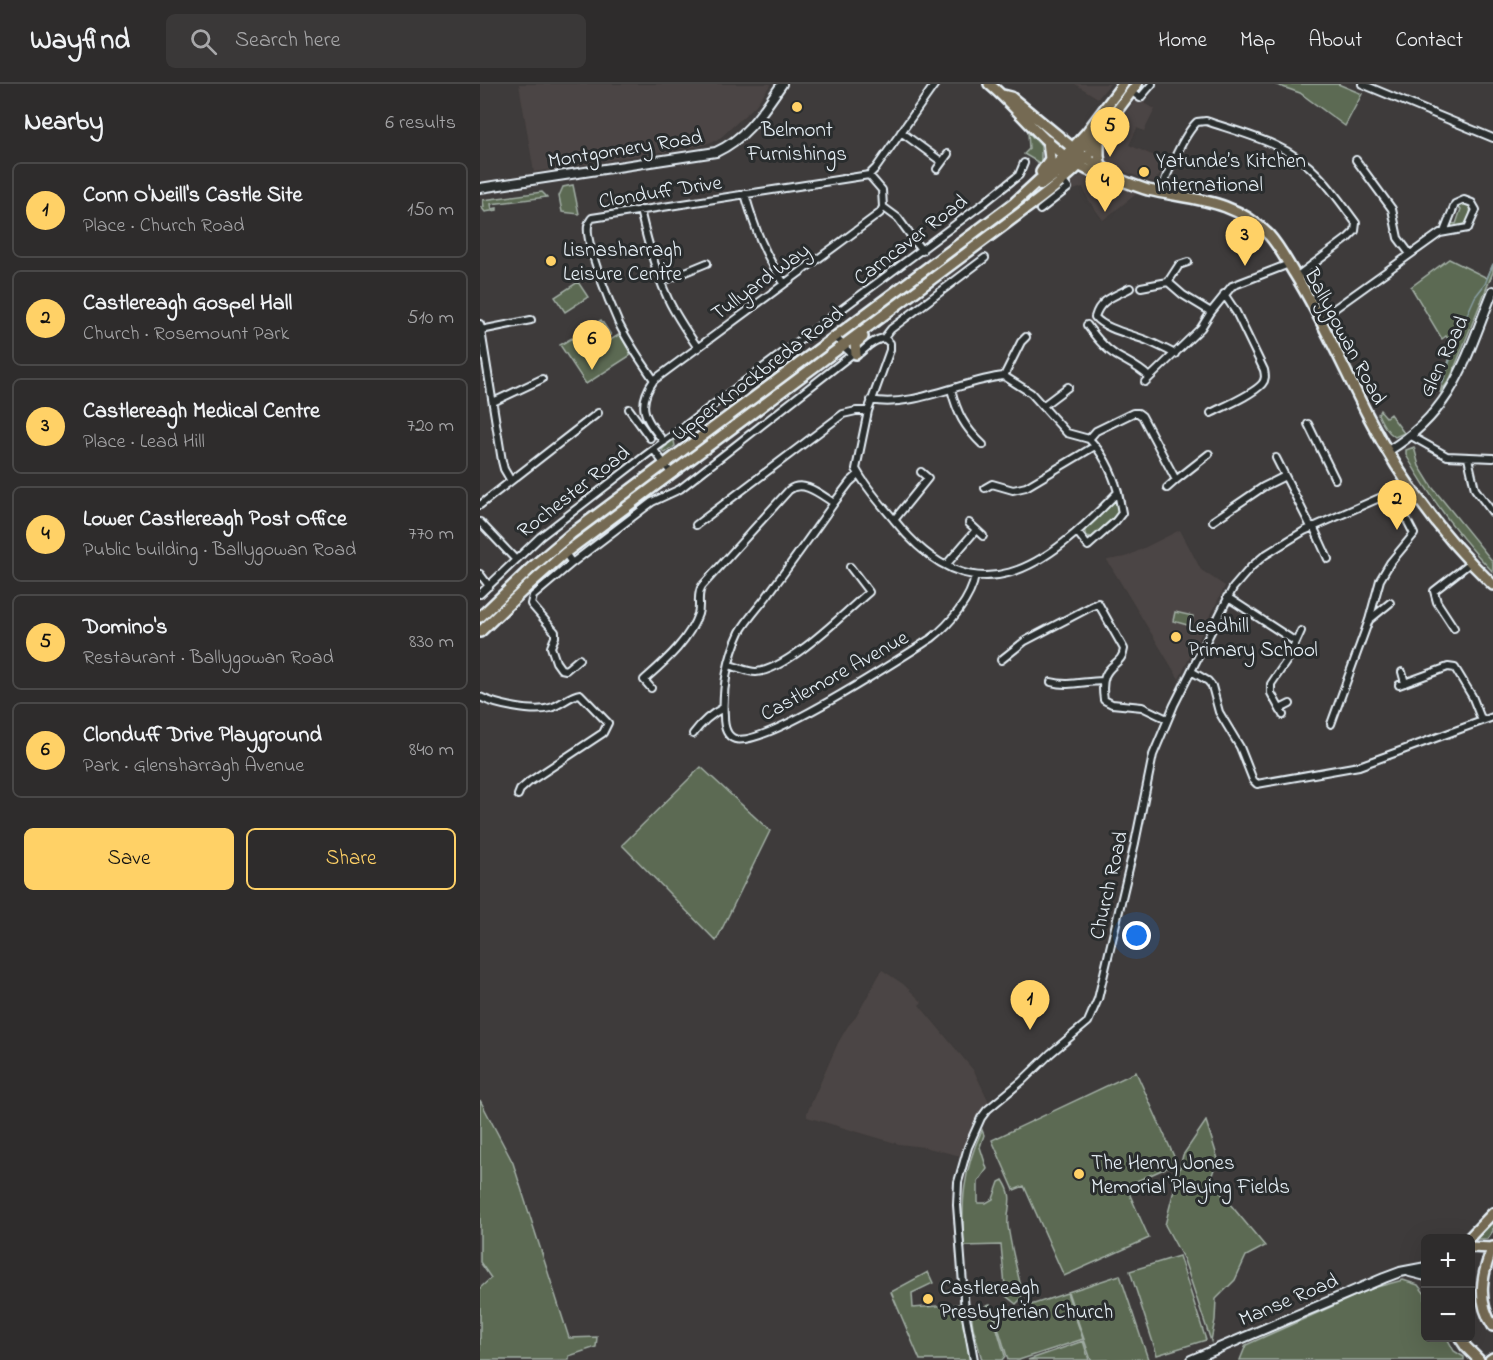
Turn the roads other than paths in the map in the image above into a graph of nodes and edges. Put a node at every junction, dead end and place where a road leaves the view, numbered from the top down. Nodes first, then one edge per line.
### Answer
1 (782, 84) edge
2 (935, 84) edge
3 (989, 84) edge
4 (1123, 84) edge
5 (1152, 84) edge
6 (1362, 84) edge
7 (1134, 88) edge
8 (1003, 95) junction
9 (1104, 128) junction
10 (901, 132) junction
11 (1493, 138) edge
12 (1099, 139) junction
13 (1048, 141) junction
14 (948, 154) dead end
15 (1074, 157) junction
16 (1356, 160) dead end
17 (942, 162) junction
18 (1024, 164) dead end
19 (1101, 167) junction
20 (937, 169) dead end
21 (869, 175) junction
22 (1115, 178) junction
23 (1062, 180) junction
24 (480, 188) edge
25 (1161, 192) junction
26 (745, 194) junction
27 (1014, 203) junction
28 (883, 207) junction
29 (640, 210) junction
30 (1040, 210) dead end
31 (1444, 232) junction
32 (922, 251) junction
33 (1410, 254) junction
34 (986, 258) dead end
35 (1188, 262) dead end
36 (707, 263) dead end
37 (1289, 264) junction
38 (931, 266) junction
39 (938, 274) junction
40 (1296, 277) junction
41 (661, 282) junction
42 (1168, 282) junction
43 (784, 284) junction
44 (1141, 287) dead end
45 (1130, 288) dead end
46 (1493, 291) edge
47 (1224, 294) junction
48 (1211, 312) junction
49 (1320, 319) junction
50 (531, 320) dead end
51 (1086, 325) dead end
52 (480, 327) edge
53 (836, 337) junction
54 (1026, 337) dead end
55 (884, 338) junction
56 (842, 346) junction
57 (698, 348) junction
58 (854, 354) junction
59 (1174, 354) junction
60 (1004, 376) junction
61 (542, 379) dead end
62 (654, 380) junction
63 (1068, 387) dead end
64 (951, 389) junction
65 (871, 400) junction
66 (493, 402) junction
67 (1044, 405) junction
68 (629, 409) dead end
69 (868, 411) junction
70 (598, 413) dead end
71 (1211, 413) dead end
72 (650, 423) junction
73 (1308, 424) dead end
74 (643, 428) junction
75 (1411, 436) junction
76 (650, 438) dead end
77 (1089, 439) junction
78 (664, 442) junction
79 (983, 445) dead end
80 (1095, 446) junction
81 (1388, 451) junction
82 (1209, 454) dead end
83 (660, 457) junction
84 (1276, 458) dead end
85 (1468, 458) junction
86 (1493, 458) edge
87 (921, 472) dead end
88 (671, 473) junction
89 (858, 474) junction
90 (1285, 476) junction
91 (928, 478) junction
92 (1335, 478) dead end
93 (1176, 480) junction
94 (511, 481) junction
95 (934, 483) dead end
96 (1409, 485) junction
97 (985, 488) dead end
98 (1167, 488) dead end
99 (1118, 492) junction
100 (1393, 493) junction
101 (834, 503) junction
102 (480, 505) edge
103 (1493, 513) edge
104 (894, 520) junction
105 (1213, 521) dead end
106 (480, 522) edge
107 (969, 523) dead end
108 (696, 525) dead end
109 (1312, 527) junction
110 (976, 530) junction
111 (1077, 532) junction
112 (983, 536) dead end
113 (564, 553) junction
114 (515, 559) junction
115 (1328, 559) dead end
116 (572, 563) junction
117 (1470, 563) junction
118 (946, 566) junction
119 (850, 567) dead end
120 (480, 574) edge
121 (975, 576) junction
122 (1493, 585) edge
123 (489, 586) junction
124 (480, 594) edge
125 (1227, 597) junction
126 (1390, 603) dead end
127 (480, 617) edge
128 (1369, 620) junction
129 (1454, 628) dead end
130 (1301, 631) dead end
131 (480, 632) edge
132 (1296, 642) junction
133 (551, 647) junction
134 (543, 648) dead end
135 (579, 659) dead end
136 (1001, 660) dead end
137 (729, 665) junction
138 (1191, 671) junction
139 (1402, 672) dead end
140 (1103, 681) junction
141 (1051, 682) dead end
142 (651, 688) dead end
143 (480, 697) edge
144 (1290, 704) dead end
145 (723, 708) junction
146 (1493, 717) edge
147 (1167, 719) junction
148 (1482, 722) junction
149 (1331, 723) dead end
150 (693, 734) dead end
151 (518, 795) dead end
152 (1493, 1213) edge
153 (1475, 1237) edge
154 (1475, 1246) edge
155 (1492, 1251) edge
156 (1421, 1268) edge
157 (1400, 1272) junction
158 (1421, 1275) edge
159 (1492, 1327) edge
160 (1463, 1342) edge
161 (974, 1360) edge
162 (1191, 1360) edge
163 (1479, 1360) edge

1 - 24 street, Montgomery Road
2 - 10 street
3 - 8 main road
4 - 15 main road
5 - 7 street
6 - 11 street
7 - 9 main road
8 - 13 main road
8 - 15 main road
9 - 12 main road
9 - 15 main road
10 - 17 street
10 - 21 street
12 - 15 main road
12 - 19 main road
13 - 15 main road
13 - 38 main road
14 - 17 street
15 - 19 main road, Ballygowan Road
15 - 22 main road, Ballygowan Road
15 - 23 main road, Upper Knockbreda Road
15 - 27 main road, Upper Knockbreda Road
15 - 27 main road
16 - 33 street
17 - 20 street
18 - 32 street, Carncaver Road
19 - 22 main road, Ballygowan Road
21 - 26 street, Clonduff Drive
21 - 28 street
22 - 25 main road, Ballygowan Road
23 - 30 street, Upper Knockbreda Road
23 - 39 main road, Upper Knockbreda Road
25 - 37 main road, Ballygowan Road
25 - 40 street
26 - 29 street, Clonduff Drive
26 - 43 street
27 - 38 main road, Upper Knockbreda Road
28 - 32 street
28 - 43 street, Tullyard Way
29 - 41 street
29 - 62 street, Clonduff Drive
31 - 31 street
31 - 33 street
32 - 78 street, Carncaver Road
33 - 49 street
34 - 55 street
35 - 42 street
36 - 41 street
37 - 40 main road, Ballygowan Road
37 - 47 street
38 - 53 main road, Upper Knockbreda Road
39 - 56 main road, Upper Knockbreda Road
39 - 58 main road
40 - 49 main road, Ballygowan Road
41 - 57 street
42 - 44 street
42 - 48 street
43 - 57 street, Tullyard Way
45 - 59 street
46 - 75 street, Glen Road
47 - 48 street
47 - 71 street
48 - 59 street
49 - 81 main road, Ballygowan Road
50 - 52 street
51 - 59 street
52 - 66 street
53 - 56 street
53 - 83 main road, Upper Knockbreda Road
54 - 60 street
55 - 58 street, Upper Knockbreda Road
55 - 65 street
56 - 58 street
56 - 88 main road, Upper Knockbreda Road
57 - 62 street, Tullyard Way
58 - 116 street, Upper Knockbreda Road
60 - 64 street
60 - 67 street
61 - 66 street
62 - 72 street
63 - 67 street
64 - 65 street
64 - 79 street
65 - 69 street
66 - 94 street
67 - 77 street
68 - 74 street
69 - 89 street
69 - 108 street
70 - 94 street
72 - 74 street
72 - 78 street
73 - 92 street
74 - 76 street
75 - 81 street, Glen Road
75 - 85 street
77 - 80 street
77 - 93 street
78 - 83 street, Rochester Road
80 - 97 street
80 - 99 street
81 - 96 main road, Ballygowan Road
82 - 93 street
83 - 88 street
83 - 114 street, Rochester Road
83 - 127 main road, Upper Knockbreda Road
84 - 90 street
85 - 86 street
85 - 103 street
87 - 91 street
88 - 113 main road, Upper Knockbreda Road
89 - 101 street, Castlemore Avenue
89 - 104 street
90 - 105 street
90 - 109 street
91 - 95 street
91 - 104 street
93 - 98 street
94 - 102 street
96 - 100 street, Church Road
96 - 117 main road, Ballygowan Road
99 - 111 street
99 - 111 street
100 - 109 street, Church Road
100 - 128 street
101 - 137 street, Castlemore Avenue
101 - 142 street
104 - 118 street
106 - 114 street
107 - 110 street
109 - 115 street
109 - 125 street, Church Road
110 - 112 street
110 - 118 street
111 - 121 street
113 - 116 street
113 - 131 main road, Upper Knockbreda Road
114 - 123 street, Rochester Road
116 - 133 street, Upper Knockbreda Road
117 - 122 main road, Ballygowan Road
117 - 129 street
118 - 121 street
119 - 137 street
120 - 123 street
121 - 145 street, Castlemore Avenue
123 - 124 street, Rochester Road
125 - 132 street
125 - 138 street, Church Road
126 - 128 street
128 - 149 street
130 - 132 street
132 - 144 street
133 - 134 street
133 - 135 street
136 - 140 street
137 - 145 street, Castlemore Avenue
138 - 147 street, Church Road
138 - 148 street
139 - 148 street
140 - 141 street
140 - 147 street
143 - 151 street
145 - 150 street
146 - 148 street
147 - 161 street, Church Road
152 - 153 main road
154 - 155 main road
155 - 159 main road
156 - 157 street, Manse Road
157 - 158 street
157 - 162 street, Manse Road
160 - 163 main road

